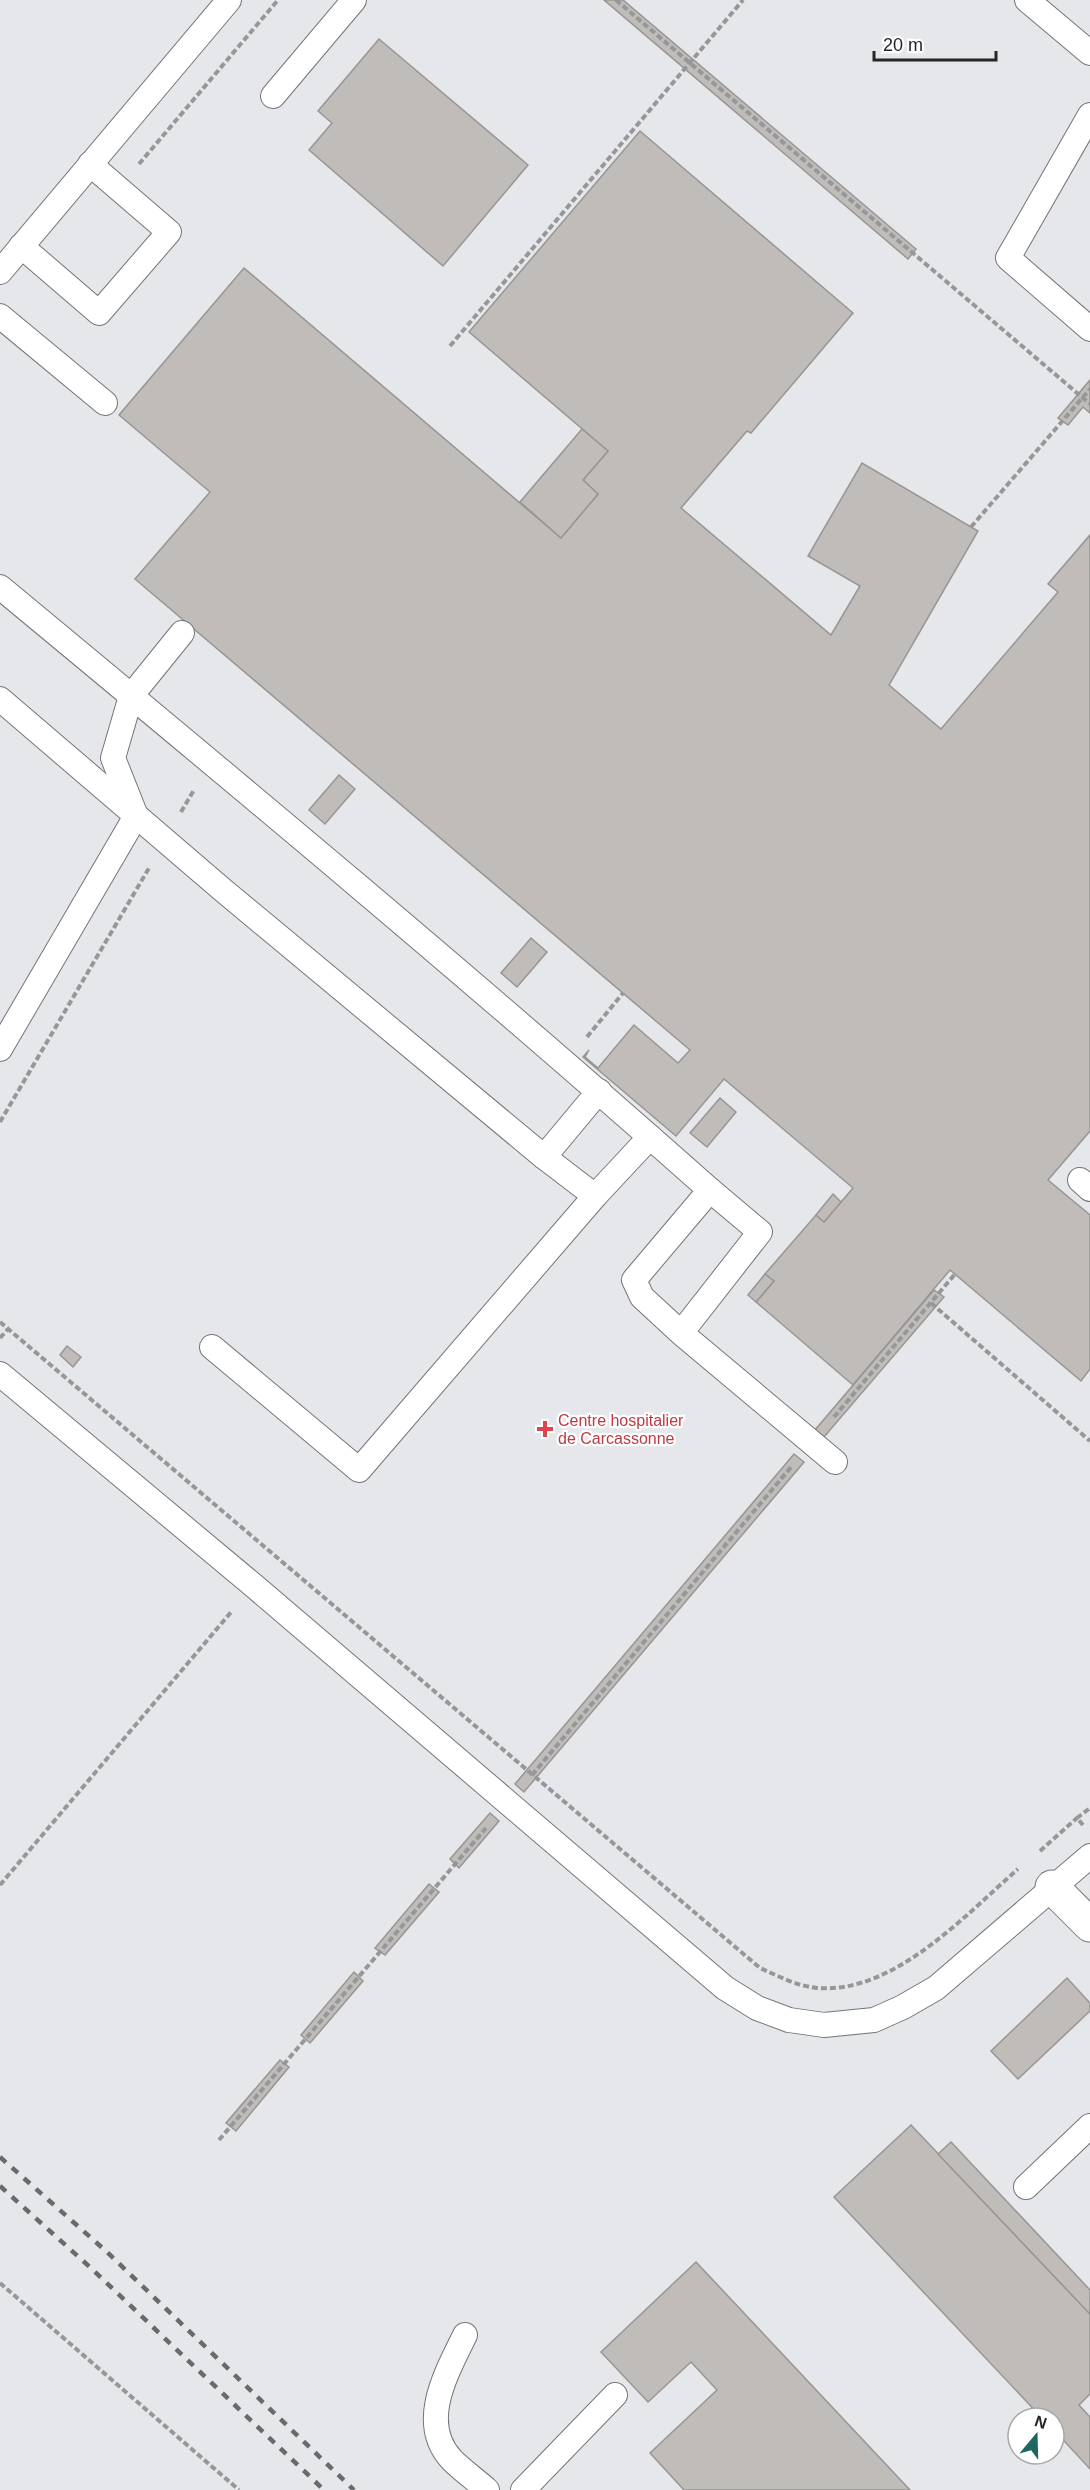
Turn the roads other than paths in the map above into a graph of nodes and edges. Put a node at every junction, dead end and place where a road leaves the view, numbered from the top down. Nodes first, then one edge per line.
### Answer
1 (229, 0) edge
2 (354, 0) edge
3 (1028, 0) edge
4 (1090, 53) edge
5 (273, 96) dead end
6 (1090, 115) edge
7 (90, 164) junction
8 (21, 246) junction
9 (0, 272) edge
10 (0, 316) edge
11 (1090, 329) edge
12 (105, 404) dead end
13 (0, 587) edge
14 (182, 633) dead end
15 (131, 696) junction
16 (0, 699) edge
17 (136, 816) junction
18 (0, 1049) edge
19 (599, 1092) junction
20 (650, 1137) junction
21 (544, 1157) junction
22 (710, 1190) junction
23 (595, 1196) junction
24 (681, 1333) junction
25 (212, 1347) dead end
26 (0, 1374) edge
27 (835, 1462) dead end
28 (1090, 1856) edge
29 (1052, 1887) junction
30 (1090, 1925) edge
31 (1090, 2126) edge
32 (1026, 2187) dead end
33 (465, 2335) dead end
34 (615, 2394) dead end
35 (487, 2490) edge
36 (523, 2490) edge

1 - 7 lane
2 - 5 lane
3 - 4 lane
6 - 11 lane
7 - 8 lane
7 - 8 lane
8 - 9 lane
10 - 12 lane
13 - 15 lane
14 - 15 lane
15 - 17 lane
15 - 19 lane
16 - 17 lane
17 - 18 lane
17 - 21 lane
19 - 20 lane
19 - 21 lane
20 - 22 lane
20 - 23 lane
21 - 23 lane
22 - 24 lane
22 - 24 lane
23 - 25 lane
24 - 27 lane
26 - 29 lane
28 - 29 lane
29 - 30 street
31 - 32 lane
33 - 35 lane
34 - 36 lane

